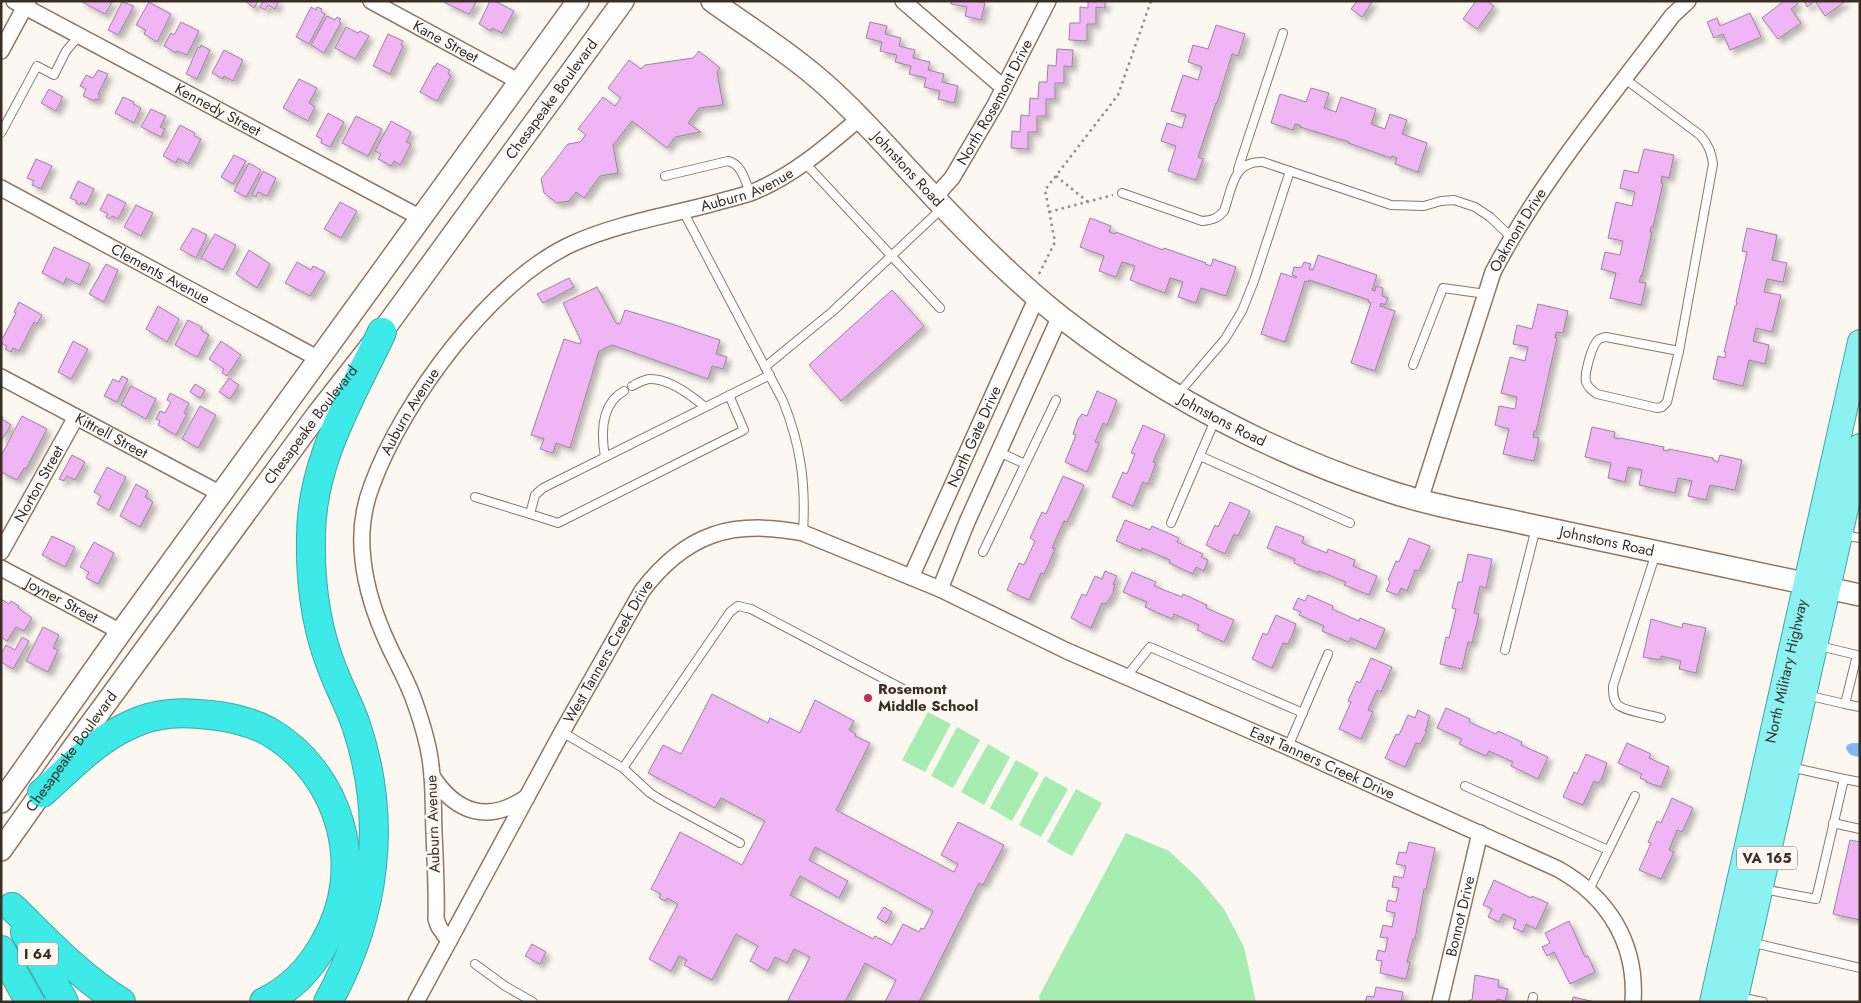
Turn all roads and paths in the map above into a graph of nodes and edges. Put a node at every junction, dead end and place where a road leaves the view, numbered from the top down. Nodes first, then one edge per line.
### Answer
1 (371, 1) edge
2 (578, 1) edge
3 (623, 1) edge
4 (712, 1) edge
5 (903, 1) edge
6 (1048, 1) edge
7 (1151, 1) edge
8 (1684, 2) edge
9 (22, 3) edge
10 (1283, 33) dead end
11 (79, 36) junction
12 (1, 52) edge
13 (1624, 79) junction
14 (520, 82) junction
15 (1004, 88) junction
16 (860, 118) junction
17 (1, 133) edge
18 (805, 163) junction
19 (1238, 170) junction
20 (1290, 172) junction
21 (665, 176) dead end
22 (1056, 176) junction
23 (1, 188) edge
24 (750, 193) junction
25 (1122, 193) joint
26 (937, 201) junction
27 (1088, 202) junction
28 (683, 211) junction
29 (1049, 212) junction
30 (421, 218) junction
31 (1511, 238) junction
32 (891, 256) junction
33 (1037, 286) junction
34 (1486, 294) junction
35 (940, 308) dead end
36 (1060, 316) junction
37 (382, 332) junction
38 (1860, 342) edge
39 (1678, 352) junction
40 (319, 358) junction
41 (1413, 365) dead end
42 (764, 367) junction
43 (770, 375) junction
44 (1, 377) edge
45 (632, 386) dead end
46 (624, 390) dead end
47 (729, 395) junction
48 (1176, 395) junction
49 (1056, 400) dead end
50 (705, 407) junction
51 (76, 417) junction
52 (1216, 418) junction
53 (999, 452) junction
54 (1859, 452) edge
55 (1200, 456) junction
56 (605, 457) junction
57 (1025, 464) junction
58 (221, 494) junction
59 (475, 497) dead end
60 (1420, 500) junction
61 (530, 514) junction
62 (1171, 523) dead end
63 (1350, 523) dead end
64 (1536, 526) junction
65 (803, 533) junction
66 (1850, 537) edge
67 (1, 552) edge
68 (984, 552) dead end
69 (1656, 553) junction
70 (1, 568) edge
71 (911, 577) junction
72 (1816, 586) junction
73 (940, 589) junction
74 (1860, 595) edge
75 (121, 632) junction
76 (1814, 645) junction
77 (1505, 650) dead end
78 (1328, 654) dead end
79 (1858, 656) edge
80 (1126, 677) junction
81 (907, 691) dead end
82 (1804, 694) junction
83 (1845, 704) junction
84 (1860, 707) edge
85 (1303, 713) junction
86 (1661, 718) dead end
87 (562, 732) junction
88 (1288, 747) junction
89 (1777, 764) junction
90 (623, 768) junction
91 (432, 776) junction
92 (1844, 779) junction
93 (1860, 782) edge
94 (1465, 786) dead end
95 (42, 793) junction
96 (528, 796) junction
97 (1635, 796) dead end
98 (1, 802) edge
99 (1833, 823) junction
100 (1860, 829) edge
101 (1480, 833) junction
102 (740, 843) dead end
103 (1, 850) edge
104 (1608, 850) junction
105 (1749, 886) junction
106 (1589, 890) junction
107 (6, 900) edge
108 (449, 941) junction
109 (1748, 941) junction
110 (1, 950) edge
111 (476, 964) dead end
112 (1860, 968) edge
113 (1725, 997) edge
114 (30, 1002) edge
115 (64, 1002) edge
116 (121, 1002) edge
117 (264, 1002) edge
118 (328, 1002) edge
119 (416, 1002) edge
120 (533, 1002) edge
121 (1440, 1002) edge
122 (1633, 1002) edge
123 (1763, 1002) edge

1 - 14 street, Kane Street
2 - 14 main road, Chesapeake Boulevard
3 - 37 main road, Chesapeake Boulevard
4 - 16 main road, Johnstons Road
5 - 15 street
6 - 15 street, North Rosemont Drive
7 - 22 path
8 - 13 street, Oakmont Drive
9 - 11 street, Kennedy Street
9 - 12 street
10 - 19 lane
11 - 17 lane
11 - 30 street, Kennedy Street
13 - 31 street, Oakmont Drive
13 - 39 lane
14 - 30 main road, Chesapeake Boulevard
15 - 26 street, North Rosemont Drive
16 - 18 street, Auburn Avenue
16 - 26 main road, Johnstons Road
18 - 24 street, Auburn Avenue
18 - 32 lane
19 - 20 lane
19 - 25 lane
20 - 31 lane
20 - 48 lane
21 - 24 lane
22 - 27 path
22 - 29 path
23 - 40 street, Clements Avenue
24 - 28 street, Auburn Avenue
25 - 27 path
26 - 32 lane
26 - 33 main road, Johnstons Road
27 - 29 path
28 - 42 lane
28 - 91 street, Auburn Avenue
29 - 33 path
30 - 40 main road, Chesapeake Boulevard
31 - 34 street, Oakmont Drive
32 - 35 lane
32 - 42 lane
33 - 36 main road, Johnstons Road
33 - 71 street, North Gate Drive
34 - 41 lane
34 - 60 street, Oakmont Drive
36 - 48 main road, Johnstons Road
36 - 53 street, North Gate Drive
37 - 95 main road, Chesapeake Boulevard
37 - 118 highway
38 - 72 main road, North Military Highway / VA 165
39 - 39 lane
40 - 58 main road, Chesapeake Boulevard
42 - 43 lane
43 - 47 lane
43 - 65 lane
44 - 51 street, Kittrell Street
45 - 50 lane
46 - 56 lane
47 - 50 lane
47 - 61 lane
48 - 52 main road, Johnstons Road
49 - 57 lane
50 - 56 lane
51 - 58 street, Kittrell Street
51 - 67 street, Norton Street
52 - 55 lane
52 - 60 main road, Johnstons Road
53 - 57 lane
53 - 73 street, North Gate Drive
54 - 66 main road, North Military Highway / VA 165
55 - 62 lane
55 - 63 lane
56 - 61 lane
57 - 68 lane
58 - 75 main road, Chesapeake Boulevard
59 - 61 lane
60 - 64 main road, Johnstons Road
64 - 69 main road, Johnstons Road
64 - 77 lane
65 - 71 street, West Tanners Creek Drive
65 - 87 street, West Tanners Creek Drive
66 - 72 main road, North Military Highway / VA 165
69 - 72 main road, Johnstons Road
69 - 86 lane
70 - 75 street, Joyner Street
71 - 73 street, West Tanners Creek Drive
72 - 74 main road, Johnstons Road
72 - 76 main road, North Military Highway / VA 165
72 - 89 main road, North Military Highway / VA 165
73 - 80 street, East Tanners Creek Drive
75 - 98 main road, Chesapeake Boulevard
76 - 79 lane
76 - 82 main road, North Military Highway / VA 165
78 - 85 lane
79 - 83 lane
80 - 85 lane
80 - 88 street, East Tanners Creek Drive
81 - 90 lane
82 - 83 lane
82 - 89 main road, North Military Highway / VA 165
83 - 84 lane
85 - 88 lane
87 - 90 lane
87 - 96 street, West Tanners Creek Drive
88 - 101 street, East Tanners Creek Drive
89 - 92 lane
89 - 105 main road, North Military Highway / VA 165
90 - 102 lane
91 - 96 street
91 - 108 street, Auburn Avenue
92 - 93 lane
92 - 99 lane
94 - 104 lane
95 - 103 main road, Chesapeake Boulevard
95 - 117 highway
96 - 108 street, West Tanners Creek Drive
97 - 104 lane
99 - 100 lane
99 - 105 lane
101 - 106 street, East Tanners Creek Drive
101 - 121 street, Bonnot Drive
104 - 106 lane
105 - 109 main road, North Military Highway / VA 165
105 - 113 main road, North Military Highway / VA 165
106 - 122 street, East Tanners Creek Drive
107 - 115 highway, I 64
107 - 116 highway
108 - 119 street, West Tanners Creek Drive
109 - 112 lane
109 - 113 main road, North Military Highway / VA 165
110 - 114 highway
111 - 120 lane
113 - 123 lane

